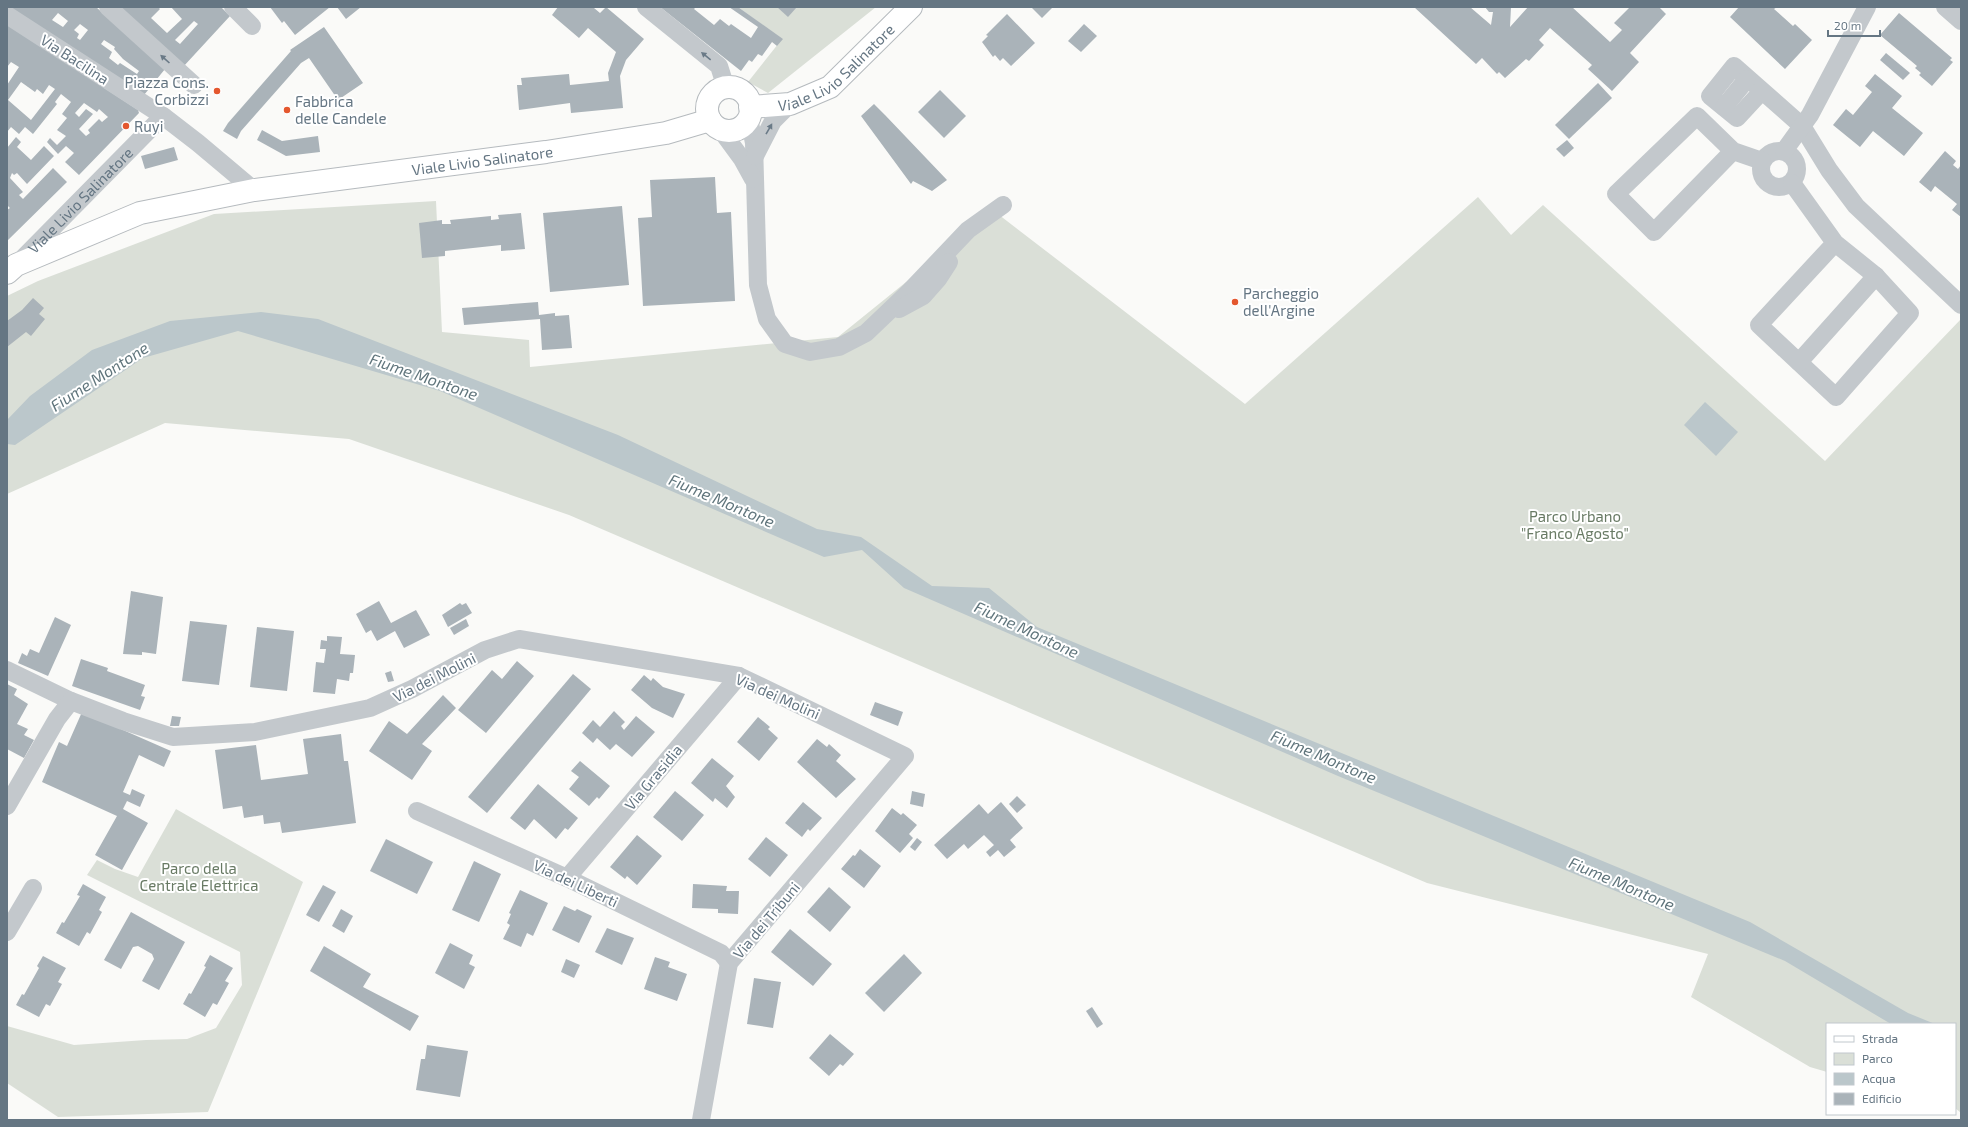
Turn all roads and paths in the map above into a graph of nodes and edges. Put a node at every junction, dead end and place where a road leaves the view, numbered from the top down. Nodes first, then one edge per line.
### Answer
1 (108, 7) edge
2 (233, 7) edge
3 (646, 7) edge
4 (911, 7) edge
5 (1867, 7) edge
6 (1945, 7) edge
7 (7, 15) edge
8 (1961, 21) edge
9 (252, 26) dead end
10 (194, 85) dead end
11 (726, 88) junction
12 (1762, 91) junction
13 (790, 104) junction
14 (750, 113) junction
15 (163, 116) junction
16 (715, 124) junction
17 (1802, 126) junction
18 (1733, 151) junction
19 (1784, 152) junction
20 (754, 159) junction
21 (1762, 161) junction
22 (1792, 183) junction
23 (755, 184) junction
24 (254, 190) junction
25 (1002, 205) dead end
26 (1835, 243) junction
27 (11, 269) edge
28 (1876, 276) junction
29 (1961, 305) edge
30 (1799, 362) junction
31 (7, 670) edge
32 (739, 676) junction
33 (71, 701) junction
34 (906, 756) joint
35 (7, 806) edge
36 (417, 811) dead end
37 (567, 878) junction
38 (33, 888) dead end
39 (7, 932) edge
40 (729, 963) junction
41 (701, 1120) edge

10 -> 1 street
2 - 9 street
11 -> 3 street
4 - 13 main road, Viale Livio Salinatore
5 - 17 street
6 - 8 street
7 - 15 street, Via Bacilina
11 - 14 main road
11 - 16 main road
12 - 12 street
12 - 17 street
13 - 14 main road, Viale Livio Salinatore
20 -> 13 street
14 - 16 main road
14 - 20 street
15 - 24 street
15 - 27 street, Viale Livio Salinatore
16 - 23 street
16 - 24 main road, Viale Livio Salinatore
17 - 19 street
17 - 29 street
18 - 18 street
18 - 21 street
19 - 21 street
19 - 22 street
20 - 23 street
21 - 22 street
22 - 26 street
23 - 25 street
24 - 27 main road, Viale Livio Salinatore
26 - 28 street
26 - 30 street
28 - 30 street
28 - 30 street
31 - 33 street, Via dei Molini
32 - 33 street, Via dei Molini
32 - 34 street, Via dei Molini
32 - 37 street, Via Grasidia
33 - 35 street
34 - 40 street, Via dei Tribuni
36 - 37 street, Via dei Liberti
37 - 40 street, Via dei Liberti
38 - 39 street
40 - 41 street, Via dei Tribuni

